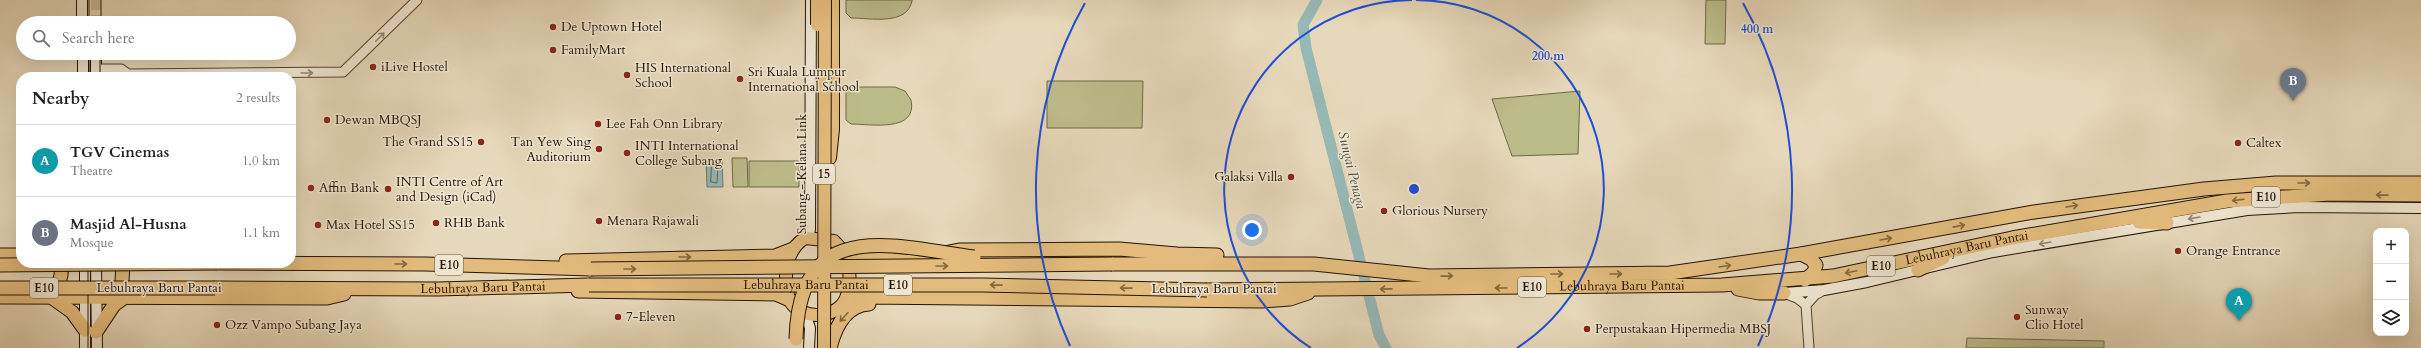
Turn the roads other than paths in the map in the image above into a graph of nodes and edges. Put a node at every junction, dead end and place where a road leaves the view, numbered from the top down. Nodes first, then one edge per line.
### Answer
1 (82, 0) edge
2 (417, 0) edge
3 (810, 0) edge
4 (817, 0) edge
5 (826, 0) edge
6 (832, 0) edge
7 (82, 16) edge
8 (82, 60) edge
9 (96, 60) edge
10 (83, 72) edge
11 (96, 72) edge
12 (102, 72) edge
13 (124, 72) edge
14 (296, 73) edge
15 (830, 158) joint
16 (2421, 183) edge
17 (2421, 195) edge
18 (2421, 208) edge
19 (2113, 222) junction
20 (2167, 223) junction
21 (805, 238) junction
22 (834, 240) junction
23 (1958, 248) junction
24 (793, 249) junction
25 (845, 252) junction
26 (1177, 254) junction
27 (1801, 254) junction
28 (0, 255) edge
29 (16, 255) edge
30 (296, 255) edge
31 (767, 256) junction
32 (877, 258) junction
33 (296, 264) edge
34 (362, 264) junction
35 (1314, 264) junction
36 (0, 265) edge
37 (16, 265) edge
38 (60, 268) edge
39 (86, 268) edge
40 (95, 268) edge
41 (122, 268) edge
42 (536, 269) junction
43 (1918, 270) junction
44 (1804, 280) junction
45 (1722, 285) junction
46 (528, 286) junction
47 (0, 288) edge
48 (372, 289) junction
49 (1317, 289) junction
50 (1824, 290) junction
51 (1784, 293) junction
52 (768, 294) junction
53 (0, 297) edge
54 (50, 297) junction
55 (127, 297) junction
56 (887, 297) junction
57 (90, 298) junction
58 (906, 298) junction
59 (790, 300) junction
60 (1806, 305) junction
61 (838, 308) junction
62 (805, 313) junction
63 (90, 331) junction
64 (84, 348) edge
65 (97, 348) edge
66 (796, 348) edge
67 (809, 348) edge
68 (816, 348) edge
69 (824, 348) edge
70 (829, 348) edge
71 (1809, 348) edge

1 - 7 main road
14 -> 2 street
3 - 21 main road
4 - 68 main road, Subang - Kelana Link / 15, bridge
5 - 69 main road, Subang - Kelana Link / 15, bridge
6 - 15 main road
8 - 10 main road
9 - 11 main road
12 - 13 street
15 - 22 main road
27 -> 16 highway, Lebuhraya Baru Pantai / E10
17 -> 19 highway, Lebuhraya Baru Pantai / E10
18 -> 20 main road
19 - 20 highway
19 - 23 highway, Lebuhraya Baru Pantai / E10
20 -> 43 main road
21 - 22 main road
21 - 24 main road
22 - 25 main road
23 - 43 highway
23 -> 44 highway, Lebuhraya Baru Pantai / E10
24 - 31 highway
24 - 59 main road
25 - 32 highway
25 - 61 main road
26 - 32 highway
26 - 35 highway
26 - 66 highway, bridge
35 -> 27 highway, Lebuhraya Baru Pantai / E10
27 - 44 highway
28 - 29 highway
30 - 34 highway
42 -> 31 highway
31 - 52 highway
32 - 56 highway
33 - 34 highway, Lebuhraya Baru Pantai / E10
34 -> 42 highway, Lebuhraya Baru Pantai / E10
42 -> 35 highway, Lebuhraya Baru Pantai / E10, bridge
36 - 37 highway, Lebuhraya Baru Pantai / E10, bridge
38 - 54 highway
39 - 57 main road
40 - 57 main road
41 - 55 highway
43 - 50 main road
44 - 45 highway, Lebuhraya Baru Pantai / E10
45 -> 49 highway, Lebuhraya Baru Pantai / E10
45 - 51 highway
46 - 48 highway, Lebuhraya Baru Pantai / E10
49 -> 46 highway, Lebuhraya Baru Pantai / E10, bridge
46 - 52 highway
47 - 48 highway, Lebuhraya Baru Pantai / E10, bridge
48 - 55 highway
49 - 58 highway
50 - 51 main road
50 - 60 street
51 - 60 street
52 - 59 highway
53 - 54 highway
54 - 57 highway
54 - 63 highway
55 - 57 highway
55 - 63 highway
56 - 58 highway
56 - 61 highway
57 - 63 main road
58 -> 70 highway
59 - 62 main road
60 - 71 street
61 - 62 main road
61 - 70 main road
62 - 67 main road
63 - 64 main road
63 - 65 main road

